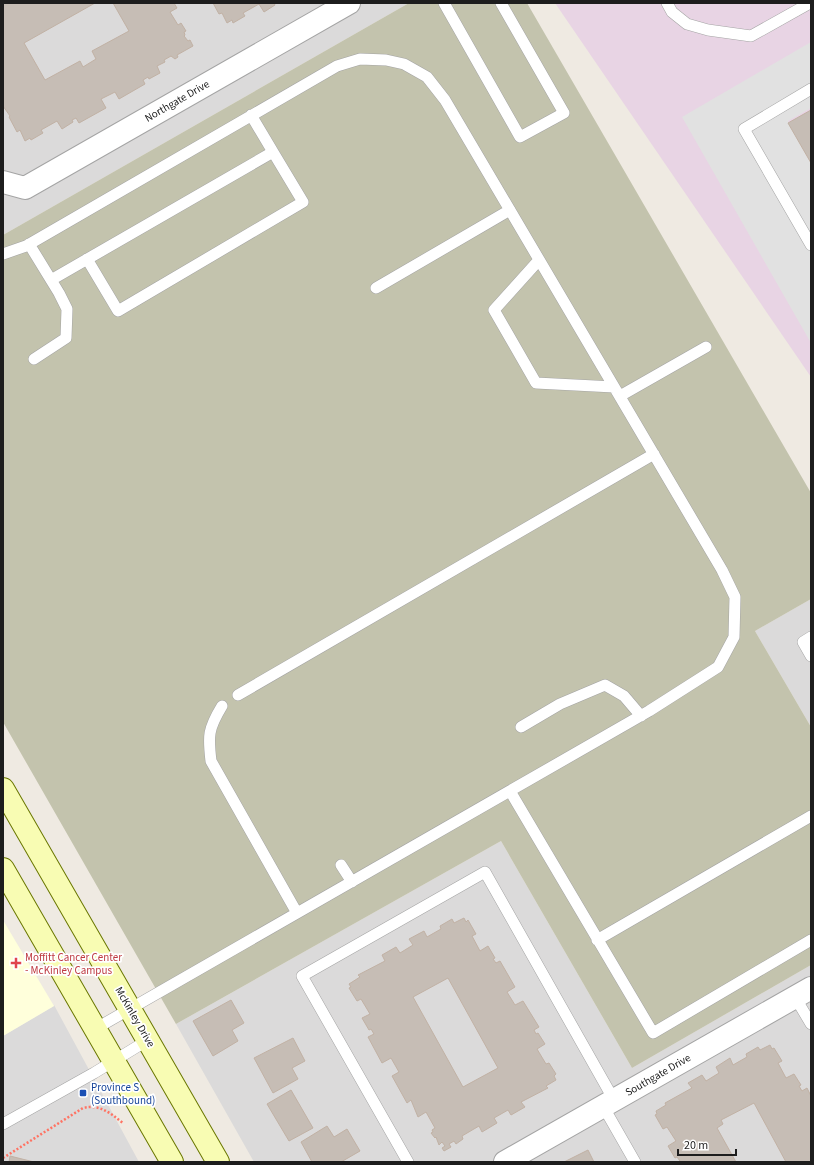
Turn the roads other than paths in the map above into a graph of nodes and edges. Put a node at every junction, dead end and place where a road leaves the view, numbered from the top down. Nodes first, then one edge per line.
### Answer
1 (349, 3) edge
2 (444, 3) edge
3 (501, 3) edge
4 (667, 3) edge
5 (810, 3) edge
6 (811, 89) edge
7 (251, 116) junction
8 (273, 152) junction
9 (3, 182) edge
10 (510, 210) junction
11 (29, 244) junction
12 (811, 245) edge
13 (3, 254) edge
14 (88, 259) junction
15 (539, 260) junction
16 (51, 280) junction
17 (376, 288) dead end
18 (706, 347) dead end
19 (34, 359) dead end
20 (617, 392) junction
21 (654, 454) junction
22 (811, 637) edge
23 (811, 656) edge
24 (238, 695) dead end
25 (222, 706) dead end
26 (641, 716) junction
27 (521, 727) dead end
28 (3, 789) edge
29 (510, 791) junction
30 (811, 816) edge
31 (342, 865) dead end
32 (3, 869) edge
33 (352, 882) junction
34 (297, 913) junction
35 (597, 940) junction
36 (811, 940) edge
37 (803, 992) edge
38 (130, 1009) junction
39 (811, 1024) edge
40 (95, 1029) junction
41 (148, 1040) junction
42 (113, 1060) junction
43 (608, 1103) junction
44 (3, 1124) edge
45 (172, 1162) edge
46 (218, 1162) edge
47 (408, 1162) edge
48 (505, 1162) edge
49 (635, 1162) edge

1 - 9 street, Northgate Drive
2 - 3 lane
4 - 5 lane
6 - 12 lane
7 - 8 lane
7 - 10 lane
7 - 11 lane
8 - 14 lane
8 - 14 lane
10 - 15 lane
10 - 17 lane
11 - 13 lane
11 - 16 lane
14 - 16 lane
15 - 20 lane
15 - 20 lane
16 - 19 lane
18 - 20 lane
20 - 21 lane
21 - 24 lane
21 - 26 lane
22 - 23 lane
25 - 34 lane
26 - 27 lane
26 - 29 lane
28 - 38 main road, McKinley Drive
29 - 33 lane
29 - 35 lane
30 - 35 lane
31 - 33 lane
32 - 40 main road
33 - 34 lane
34 - 38 lane
35 - 36 lane
37 - 39 lane
37 - 43 street, Southgate Drive
38 - 40 lane
38 - 41 main road, McKinley Drive
40 - 42 main road
41 - 42 lane
41 - 46 main road, McKinley Drive
42 - 44 lane
42 - 45 main road
43 - 47 lane
43 - 48 street, Southgate Drive
43 - 49 lane

